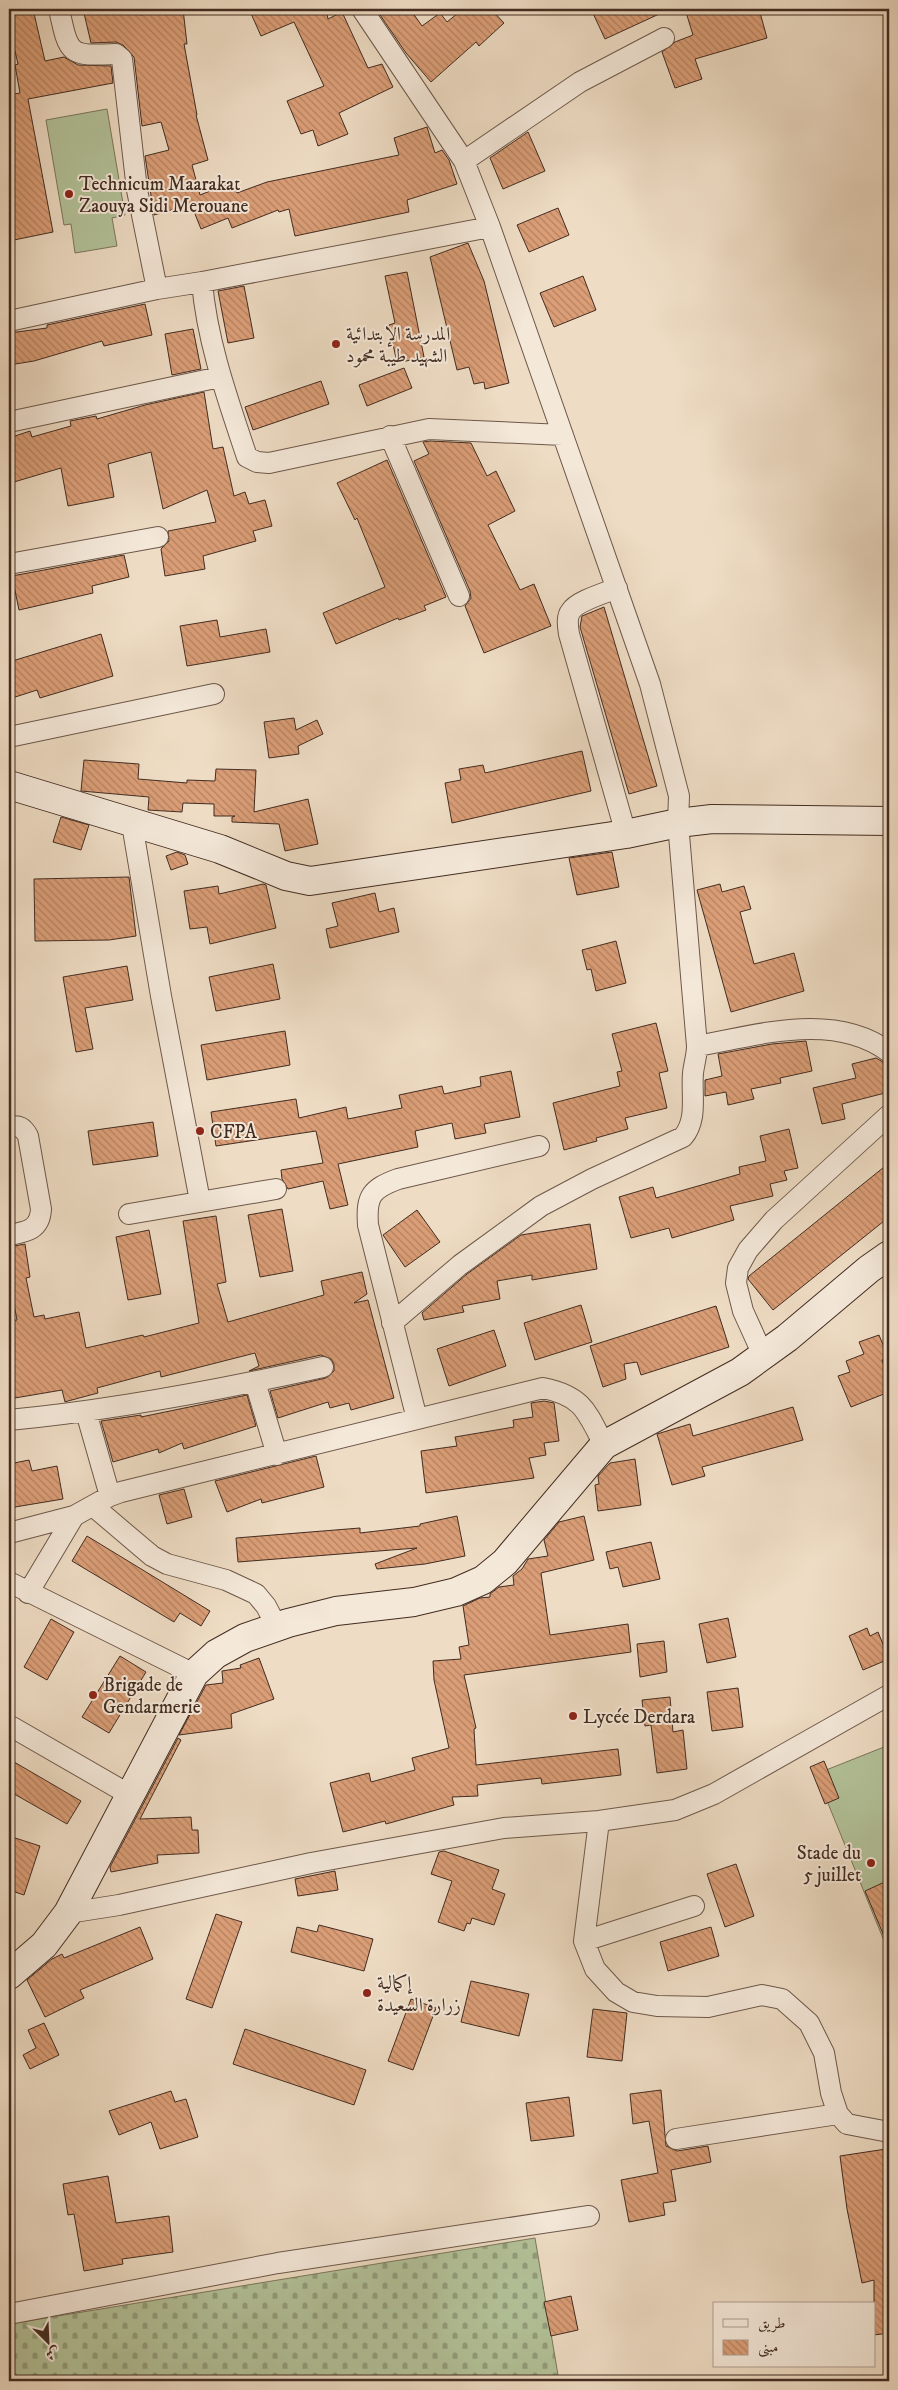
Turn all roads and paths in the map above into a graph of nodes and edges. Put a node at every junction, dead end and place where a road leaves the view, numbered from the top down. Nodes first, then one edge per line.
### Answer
1 (59, 9) edge
2 (362, 9) edge
3 (664, 38) dead end
4 (464, 161) junction
5 (490, 227) junction
6 (202, 282) junction
7 (157, 289) junction
8 (9, 321) edge
9 (220, 377) junction
10 (9, 422) edge
11 (563, 435) junction
12 (390, 436) junction
13 (158, 537) dead end
14 (9, 564) edge
15 (616, 588) junction
16 (459, 596) dead end
17 (214, 694) dead end
18 (9, 737) edge
19 (9, 785) edge
20 (889, 821) edge
21 (678, 823) junction
22 (132, 824) junction
23 (626, 834) junction
24 (697, 1046) junction
25 (889, 1052) edge
26 (889, 1115) edge
27 (9, 1127) edge
28 (539, 1146) dead end
29 (276, 1189) dead end
30 (200, 1201) junction
31 (129, 1214) dead end
32 (9, 1235) edge
33 (889, 1255) edge
34 (392, 1323) junction
35 (763, 1355) junction
36 (323, 1367) dead end
37 (255, 1382) junction
38 (86, 1412) junction
39 (416, 1419) junction
40 (9, 1420) edge
41 (604, 1445) junction
42 (278, 1454) junction
43 (101, 1501) junction
44 (74, 1516) junction
45 (9, 1533) edge
46 (9, 1582) edge
47 (28, 1593) junction
48 (277, 1627) junction
49 (194, 1674) junction
50 (889, 1695) edge
51 (12, 1727) dead end
52 (130, 1795) junction
53 (599, 1821) junction
54 (694, 1906) dead end
55 (68, 1913) junction
56 (584, 1941) junction
57 (9, 1975) edge
58 (838, 2114) junction
59 (889, 2132) edge
60 (676, 2139) dead end
61 (589, 2216) dead end
62 (9, 2314) edge

1 - 7 street
2 - 4 street
3 - 4 street
4 - 5 street
5 - 6 street
5 - 11 street
6 - 7 street
6 - 9 street
7 - 8 street
9 - 10 street
9 - 12 street
11 - 12 street
11 - 15 street
12 - 16 street
13 - 14 street
15 - 21 street
15 - 23 street
17 - 18 street
19 - 22 main road
20 - 21 main road
21 - 23 main road
21 - 24 street
22 - 23 main road
22 - 30 street
24 - 25 street
24 - 34 street
26 - 35 street
27 - 32 street
28 - 34 street
29 - 30 street
30 - 31 street
33 - 35 main road
34 - 39 street
35 - 41 main road
36 - 37 street
37 - 38 street
37 - 42 street
38 - 40 street
38 - 43 street
39 - 41 street
39 - 42 street
41 - 48 main road
42 - 43 street
43 - 44 street
43 - 48 street
44 - 45 street
44 - 47 street
46 - 47 street
47 - 49 street
48 - 49 main road
49 - 52 main road
50 - 53 street
51 - 52 street
52 - 55 main road
53 - 55 street
53 - 56 street
54 - 56 street
55 - 57 main road
56 - 58 street
58 - 59 street
58 - 60 street
61 - 62 street

